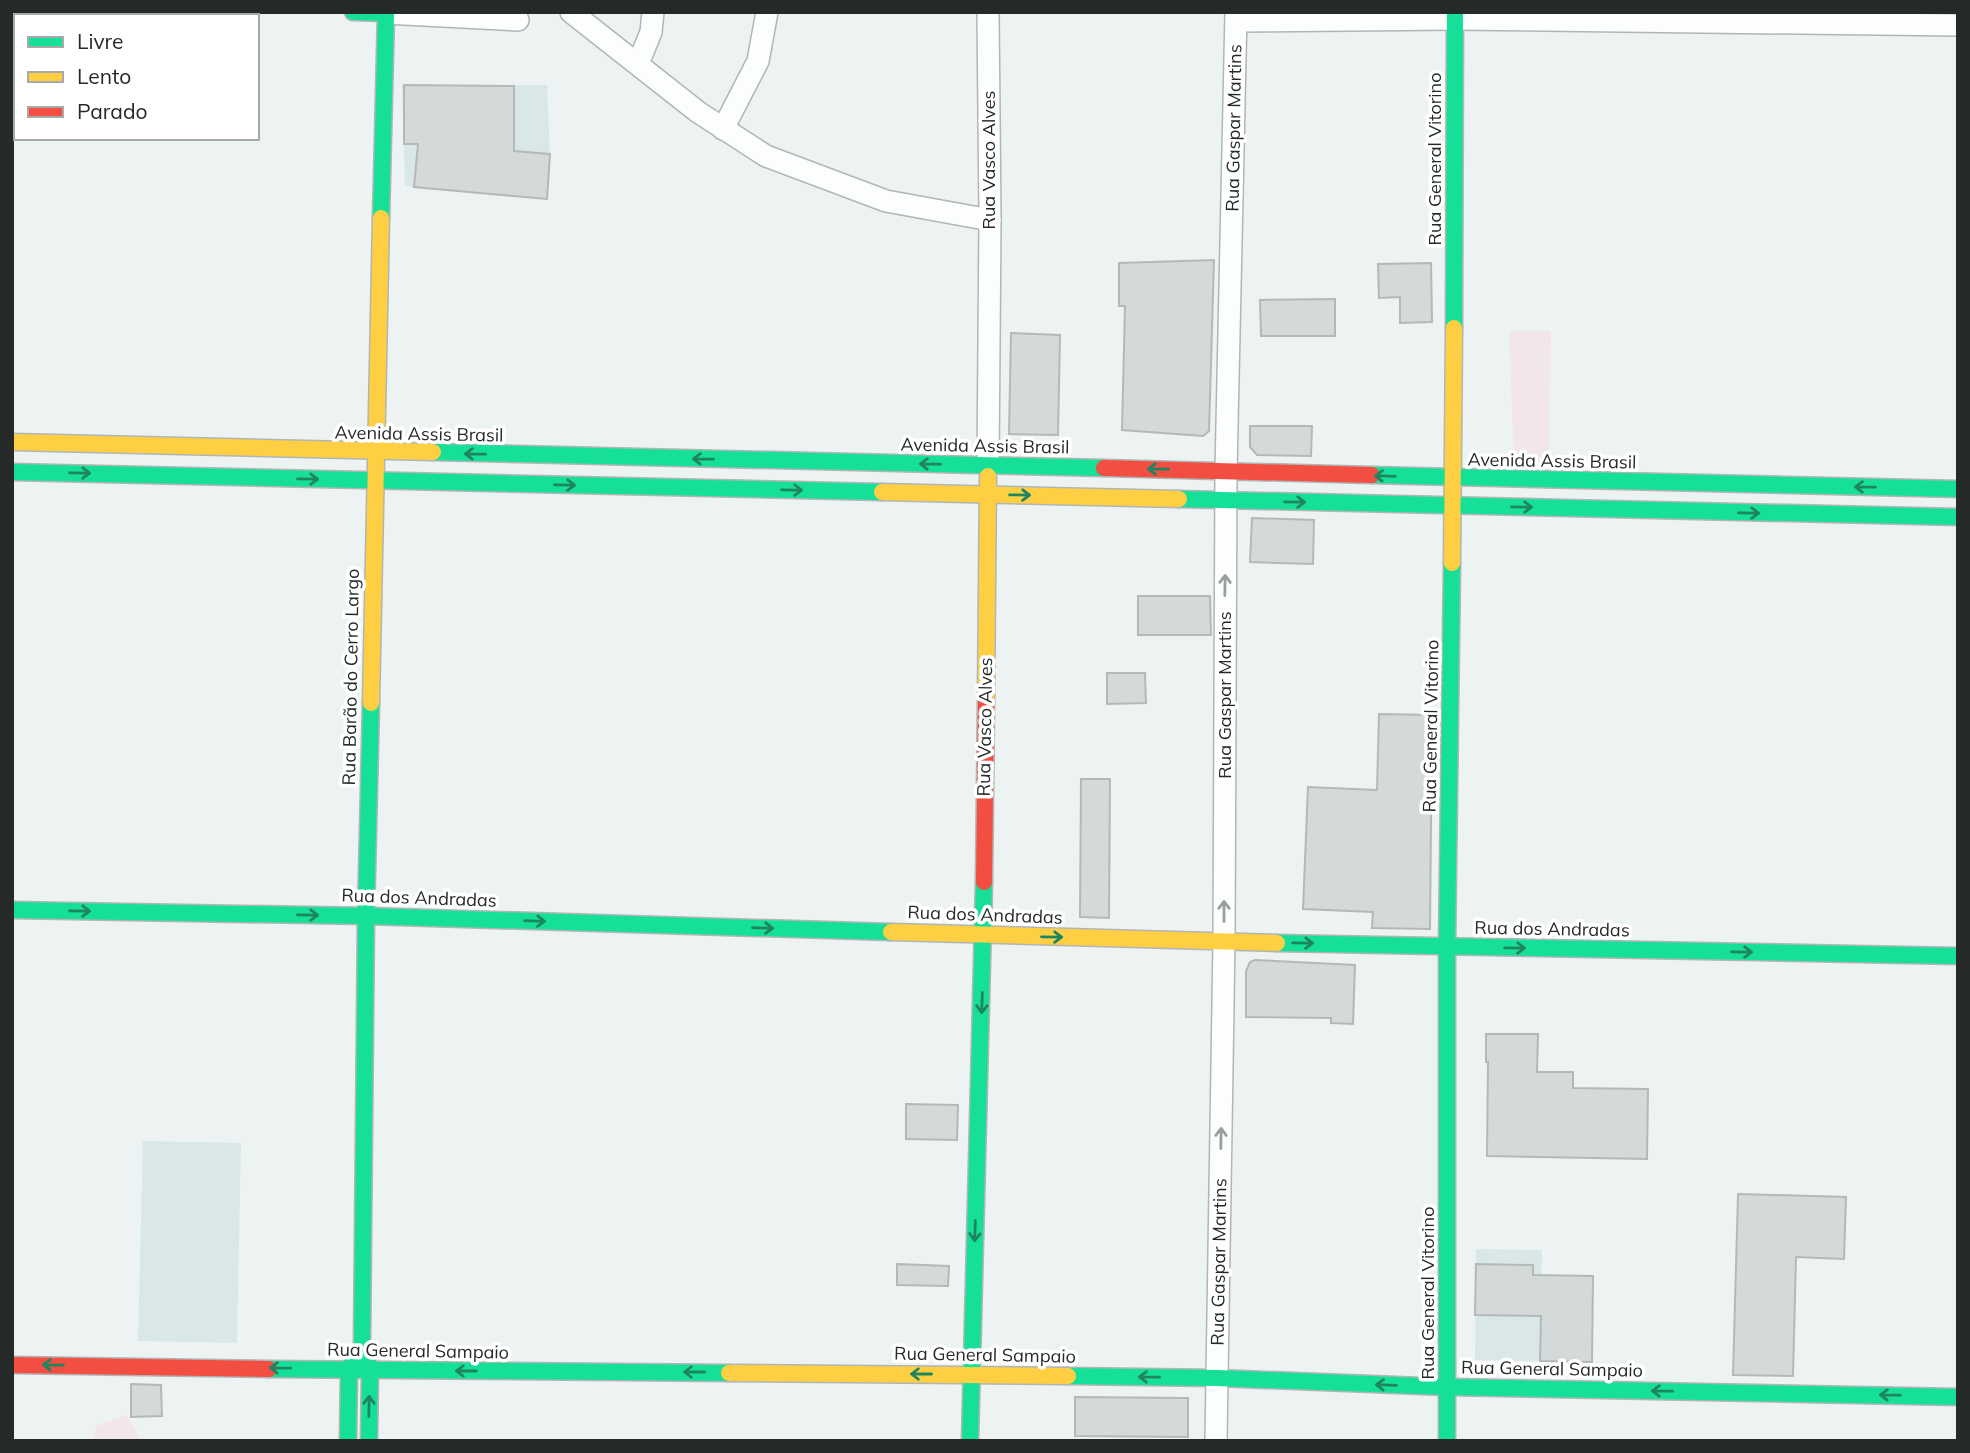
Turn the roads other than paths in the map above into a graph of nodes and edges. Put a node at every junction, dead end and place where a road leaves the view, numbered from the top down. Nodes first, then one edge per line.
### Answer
1 (353, 12) edge
2 (571, 12) edge
3 (653, 12) edge
4 (767, 12) edge
5 (386, 13) edge
6 (1455, 15) edge
7 (984, 16) edge
8 (1236, 17) edge
9 (518, 20) dead end
10 (1958, 25) edge
11 (638, 64) junction
12 (723, 129) junction
13 (990, 220) junction
14 (12, 442) edge
15 (375, 452) junction
16 (630, 457) junction
17 (988, 465) junction
18 (1132, 469) junction
19 (1226, 471) junction
20 (12, 472) edge
21 (1453, 478) junction
22 (374, 481) junction
23 (1628, 482) junction
24 (631, 486) junction
25 (1911, 488) junction
26 (1958, 489) edge
27 (988, 495) junction
28 (1130, 498) junction
29 (1226, 500) junction
30 (1453, 506) junction
31 (1627, 510) junction
32 (1912, 516) junction
33 (1958, 517) edge
34 (12, 910) edge
35 (366, 916) junction
36 (983, 935) junction
37 (1224, 941) junction
38 (1447, 947) junction
39 (1958, 956) edge
40 (362, 1342) junction
41 (12, 1365) edge
42 (349, 1370) junction
43 (370, 1371) junction
44 (972, 1374) junction
45 (1217, 1378) junction
46 (1447, 1387) junction
47 (1958, 1397) edge
48 (348, 1441) edge
49 (369, 1441) edge
50 (970, 1441) edge
51 (1216, 1441) edge
52 (1447, 1441) edge

1 - 5 street
2 - 11 street
3 - 11 street
4 - 12 street
5 - 9 street
5 - 15 street, Rua Barão do Cerro Largo
6 - 8 street
6 - 10 street
6 - 21 street, Rua General Vitorino
7 - 13 street, Rua Vasco Alves
8 - 19 street, Rua Gaspar Martins
11 - 12 street
12 - 13 street
13 - 17 street, Rua Vasco Alves
14 - 15 street, Avenida Assis Brasil
16 -> 15 street, Avenida Assis Brasil
15 - 22 street, Rua Barão do Cerro Largo
17 -> 16 street, Avenida Assis Brasil
16 - 24 street
17 - 18 street, Avenida Assis Brasil
17 - 27 street, Rua Vasco Alves
19 -> 18 street, Avenida Assis Brasil
18 - 28 street
21 -> 19 street, Avenida Assis Brasil
19 - 29 street, Rua Gaspar Martins
20 -> 22 street
21 - 23 street, Avenida Assis Brasil
21 - 30 street, Rua General Vitorino
22 -> 24 street
22 - 35 street, Rua Barão do Cerro Largo
25 -> 23 street, Avenida Assis Brasil
23 - 31 street
24 -> 27 street
25 - 26 street, Avenida Assis Brasil
25 - 32 street
27 -> 28 street
27 - 36 street, Rua Vasco Alves
28 - 29 street
29 -> 30 street
37 -> 29 street, Rua Gaspar Martins
30 -> 31 street
30 - 38 street, Rua General Vitorino
31 -> 32 street
32 - 33 street
34 -> 35 street, Rua dos Andradas
35 -> 36 street, Rua dos Andradas
35 - 40 street, Rua Barão do Cerro Largo
36 -> 37 street, Rua dos Andradas
36 -> 44 street, Rua Vasco Alves
37 -> 38 street, Rua dos Andradas
45 -> 37 street, Rua Gaspar Martins
38 -> 39 street, Rua dos Andradas
38 - 46 street, Rua General Vitorino
40 - 42 street, Rua Barão do Cerro Largo
40 - 43 street, Rua Barão do Cerro Largo
42 -> 41 street, Rua General Sampaio
42 - 43 street, Rua General Sampaio
42 - 48 street, Rua Barão do Cerro Largo
44 -> 43 street, Rua General Sampaio
49 -> 43 street, Rua Barão do Cerro Largo
45 -> 44 street, Rua General Sampaio
44 - 50 street, Rua Vasco Alves
46 -> 45 street, Rua General Sampaio
45 - 51 street, Rua Gaspar Martins
47 -> 46 street, Rua General Sampaio
46 - 52 street, Rua General Vitorino

